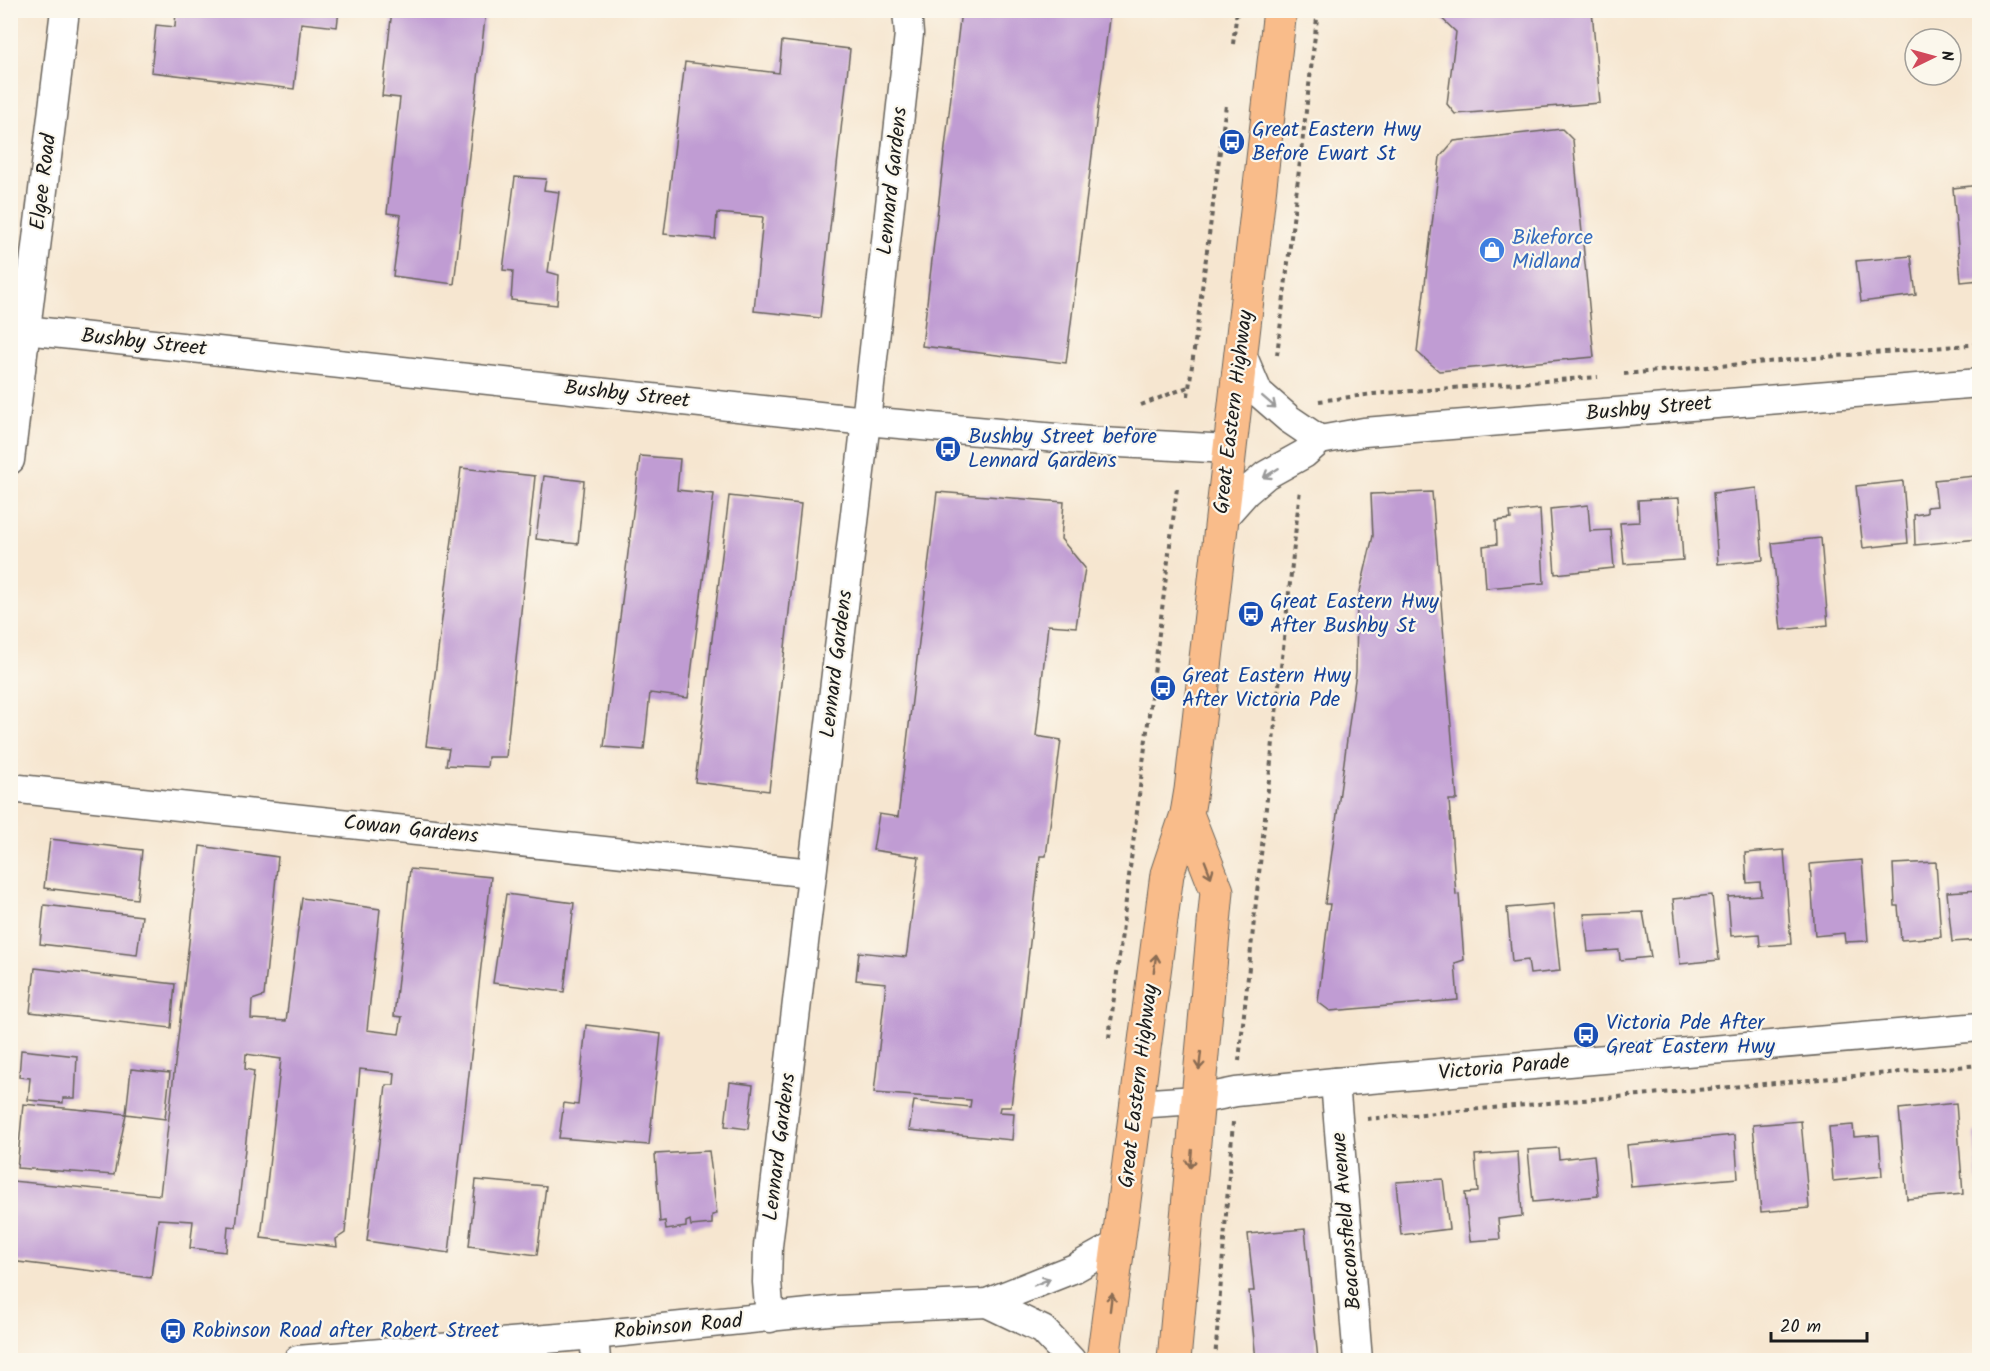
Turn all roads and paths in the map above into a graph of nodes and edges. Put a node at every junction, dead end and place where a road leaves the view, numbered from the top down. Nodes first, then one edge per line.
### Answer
1 (64, 10) edge
2 (907, 10) edge
3 (1237, 10) edge
4 (1280, 10) edge
5 (1318, 10) edge
6 (1233, 44) dead end
7 (1226, 105) dead end
8 (26, 330) junction
9 (1980, 344) edge
10 (1241, 352) junction
11 (1277, 358) dead end
12 (1624, 374) dead end
13 (1598, 377) dead end
14 (1980, 383) edge
15 (1188, 387) junction
16 (1188, 396) dead end
17 (1311, 402) dead end
18 (1141, 405) dead end
19 (866, 422) junction
20 (1312, 447) junction
21 (1229, 449) junction
22 (10, 460) edge
23 (1178, 488) dead end
24 (1222, 519) junction
25 (10, 788) edge
26 (1187, 814) junction
27 (812, 873) junction
28 (1980, 1027) edge
29 (1108, 1048) dead end
30 (1980, 1065) edge
31 (1335, 1082) junction
32 (1236, 1092) junction
33 (1196, 1100) junction
34 (1136, 1104) junction
35 (1359, 1120) dead end
36 (1118, 1244) junction
37 (987, 1303) junction
38 (770, 1318) junction
39 (595, 1348) edge
40 (298, 1360) edge
41 (1071, 1360) edge
42 (1103, 1360) edge
43 (1174, 1360) edge
44 (1215, 1360) edge
45 (1358, 1360) edge

1 - 8 street, Elgee Road
2 - 19 street, Lennard Gardens
3 - 6 path
4 - 10 highway, Great Eastern Highway
5 - 11 path
7 - 15 path
8 - 19 street, Bushby Street
8 - 22 street, Elgee Road
9 - 12 path
10 -> 20 street
10 - 21 highway, Great Eastern Highway
13 - 17 path
14 - 20 street, Bushby Street
15 - 16 path
15 - 18 path
19 - 21 street, Bushby Street
19 - 27 street, Lennard Gardens
20 -> 24 street, Bushby Street
20 - 32 path
21 - 24 highway, Great Eastern Highway
23 - 29 path
24 - 26 highway, Great Eastern Highway
25 - 27 street, Cowan Gardens
26 -> 33 highway, Great Eastern Highway
34 -> 26 highway, Great Eastern Highway
27 - 38 street, Lennard Gardens
28 - 31 street, Victoria Parade
30 - 35 path
31 - 32 street, Victoria Parade
31 - 45 street, Beaconsfield Avenue
32 - 33 street, Victoria Parade
32 - 44 path
33 - 34 street, Victoria Parade
33 -> 43 highway, Great Eastern Highway
34 - 36 highway, Great Eastern Highway
37 -> 36 street, Robinson Road
42 -> 36 highway, Great Eastern Highway
37 - 38 street, Robinson Road
37 - 41 street, Robinson Road
38 - 39 street, Robinson Road
39 - 40 street, Robinson Road

